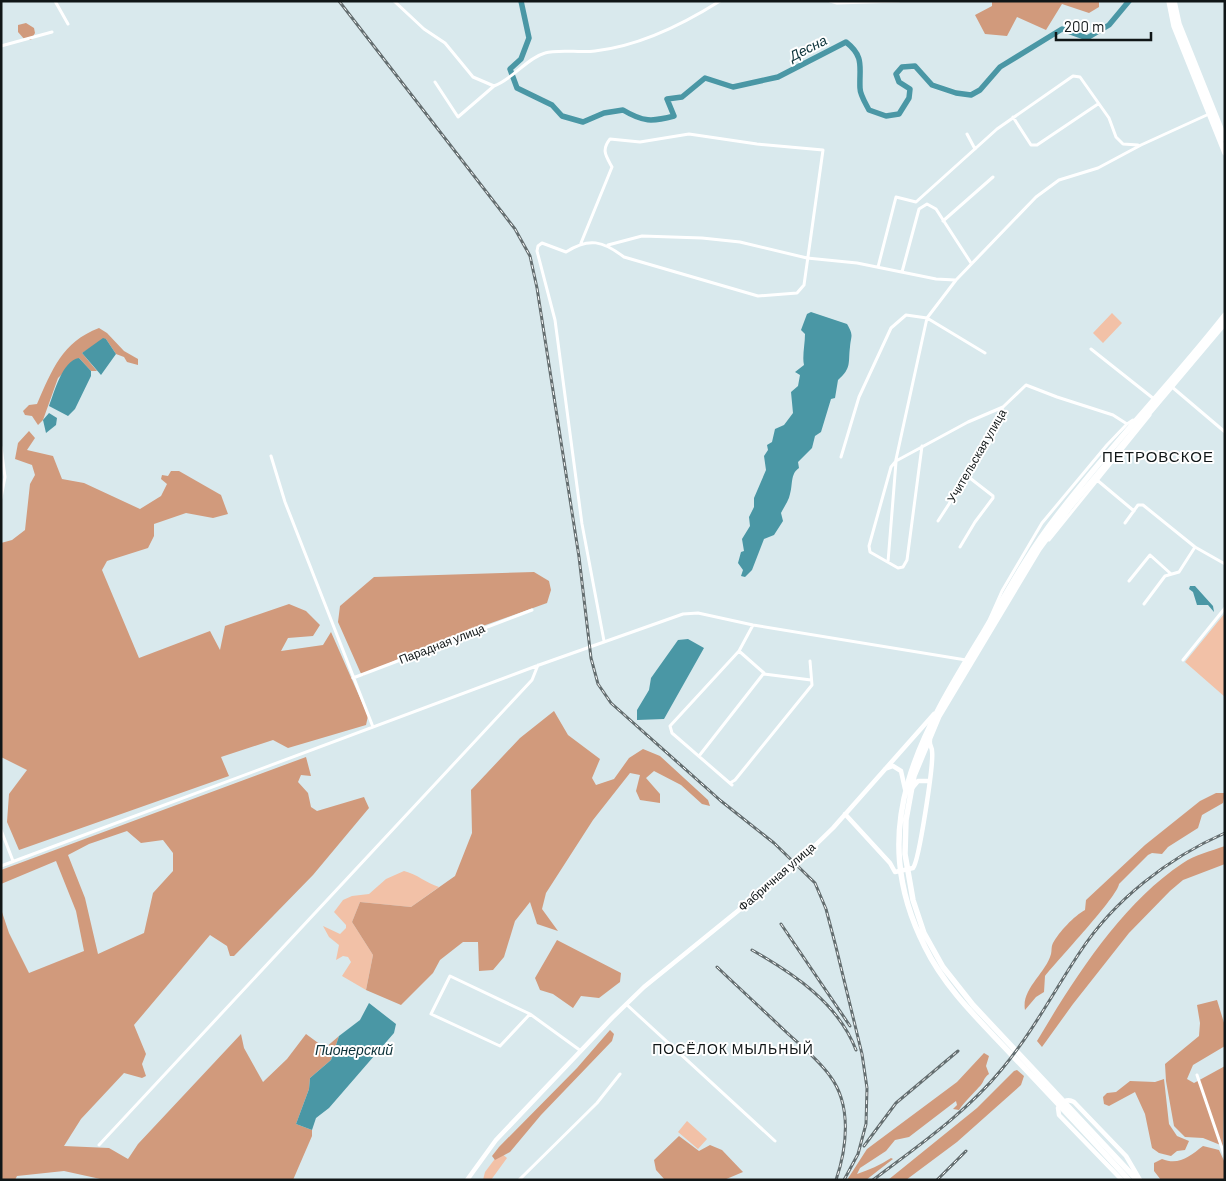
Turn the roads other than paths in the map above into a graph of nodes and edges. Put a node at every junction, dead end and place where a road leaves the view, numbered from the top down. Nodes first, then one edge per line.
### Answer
1 (55, 1) edge
2 (394, 1) edge
3 (720, 1) edge
4 (830, 1) edge
5 (899, 1) edge
6 (1168, 1) edge
7 (1174, 1) edge
8 (68, 24) dead end
9 (52, 32) dead end
10 (1, 46) edge
11 (435, 82) dead end
12 (494, 86) junction
13 (1098, 104) junction
14 (1209, 114) junction
15 (1013, 117) junction
16 (967, 134) dead end
17 (1225, 139) edge
18 (1142, 145) junction
19 (975, 149) junction
20 (1225, 153) edge
21 (993, 177) dead end
22 (943, 221) junction
23 (581, 243) junction
24 (608, 245) junction
25 (808, 258) junction
26 (971, 263) junction
27 (878, 267) junction
28 (902, 272) junction
29 (956, 280) junction
30 (1225, 315) edge
31 (927, 318) junction
32 (1225, 323) edge
33 (1091, 349) dead end
34 (985, 352) dead end
35 (1172, 387) junction
36 (1154, 399) junction
37 (1004, 407) junction
38 (1152, 410) junction
39 (1138, 418) junction
40 (1127, 424) junction
41 (1225, 432) edge
42 (922, 446) junction
43 (1, 447) edge
44 (271, 456) dead end
45 (841, 458) dead end
46 (895, 463) junction
47 (966, 475) junction
48 (1097, 480) junction
49 (1, 498) edge
50 (1134, 510) junction
51 (938, 521) dead end
52 (1125, 523) dead end
53 (960, 547) dead end
54 (1195, 547) junction
55 (1039, 549) junction
56 (888, 562) junction
57 (1225, 564) edge
58 (1170, 573) junction
59 (1129, 581) dead end
60 (1144, 604) dead end
61 (1225, 608) edge
62 (532, 610) dead end
63 (753, 625) junction
64 (987, 626) junction
65 (604, 641) junction
66 (739, 651) junction
67 (966, 660) junction
68 (1183, 660) dead end
69 (810, 661) dead end
70 (538, 665) junction
71 (763, 674) junction
72 (354, 678) junction
73 (811, 680) junction
74 (934, 714) junction
75 (372, 727) junction
76 (931, 733) junction
77 (699, 756) junction
78 (882, 771) junction
79 (928, 781) junction
80 (907, 792) junction
81 (845, 814) junction
82 (1, 830) edge
83 (13, 861) junction
84 (1, 866) edge
85 (626, 1004) junction
86 (530, 1014) junction
87 (581, 1051) junction
88 (620, 1074) dead end
89 (1197, 1075) dead end
90 (776, 1141) dead end
91 (1097, 1141) junction
92 (99, 1145) dead end
93 (1225, 1157) edge
94 (467, 1180) edge
95 (519, 1180) edge
96 (1126, 1180) edge
97 (1139, 1180) edge

1 - 8 street
2 - 12 street
3 - 12 street
4 - 5 street
6 - 14 highway
7 - 17 highway
9 - 10 street
11 - 12 street
13 - 15 street
13 - 15 street
13 - 18 street
14 - 18 street
14 - 20 highway
15 - 19 street
16 - 19 street
18 - 26 street
19 - 27 street
21 - 22 street
22 - 26 street
22 - 28 street
23 - 24 street
23 - 25 street
23 - 65 street
24 - 25 street
24 - 25 street
25 - 27 street
26 - 29 street
27 - 28 street
28 - 29 street
29 - 31 street
30 - 36 highway
31 - 34 street
31 - 45 street
31 - 46 street
32 - 35 highway
33 - 36 street
35 - 38 highway
35 - 41 street
36 - 39 highway
37 - 40 street, Учительская улица
37 - 42 street
37 - 47 street, Учительская улица
38 - 48 street
38 - 55 highway
39 - 40 street
39 - 64 highway
40 - 64 street
42 - 46 street
42 - 56 street
43 - 49 street
44 - 72 street
46 - 56 street
46 - 56 street
47 - 51 street, Учительская улица
47 - 53 street
48 - 50 street
48 - 55 street
50 - 52 street
50 - 54 street
54 - 57 street
54 - 58 street
55 - 76 highway
58 - 59 street
58 - 60 street
61 - 68 street
62 - 72 street, Парадная улица
63 - 65 street
63 - 66 street
63 - 67 street
64 - 67 highway
65 - 70 street
66 - 71 street
66 - 77 street
67 - 74 highway
69 - 73 street
70 - 75 street
70 - 92 street
71 - 73 street
71 - 77 street
72 - 75 street
73 - 77 street
74 - 78 street, Фабричная улица
74 - 80 highway
75 - 83 street
76 - 79 street
76 - 80 highway
78 - 80 street
78 - 81 street, Фабричная улица
79 - 80 street
79 - 81 street
80 - 91 highway
81 - 85 street, Фабричная улица
82 - 83 street
83 - 84 street
85 - 87 street, Фабричная улица
85 - 90 street
86 - 86 street
86 - 87 street
87 - 94 street, Фабричная улица
88 - 95 street
89 - 93 street
91 - 96 highway
91 - 97 highway
96 - 97 street

